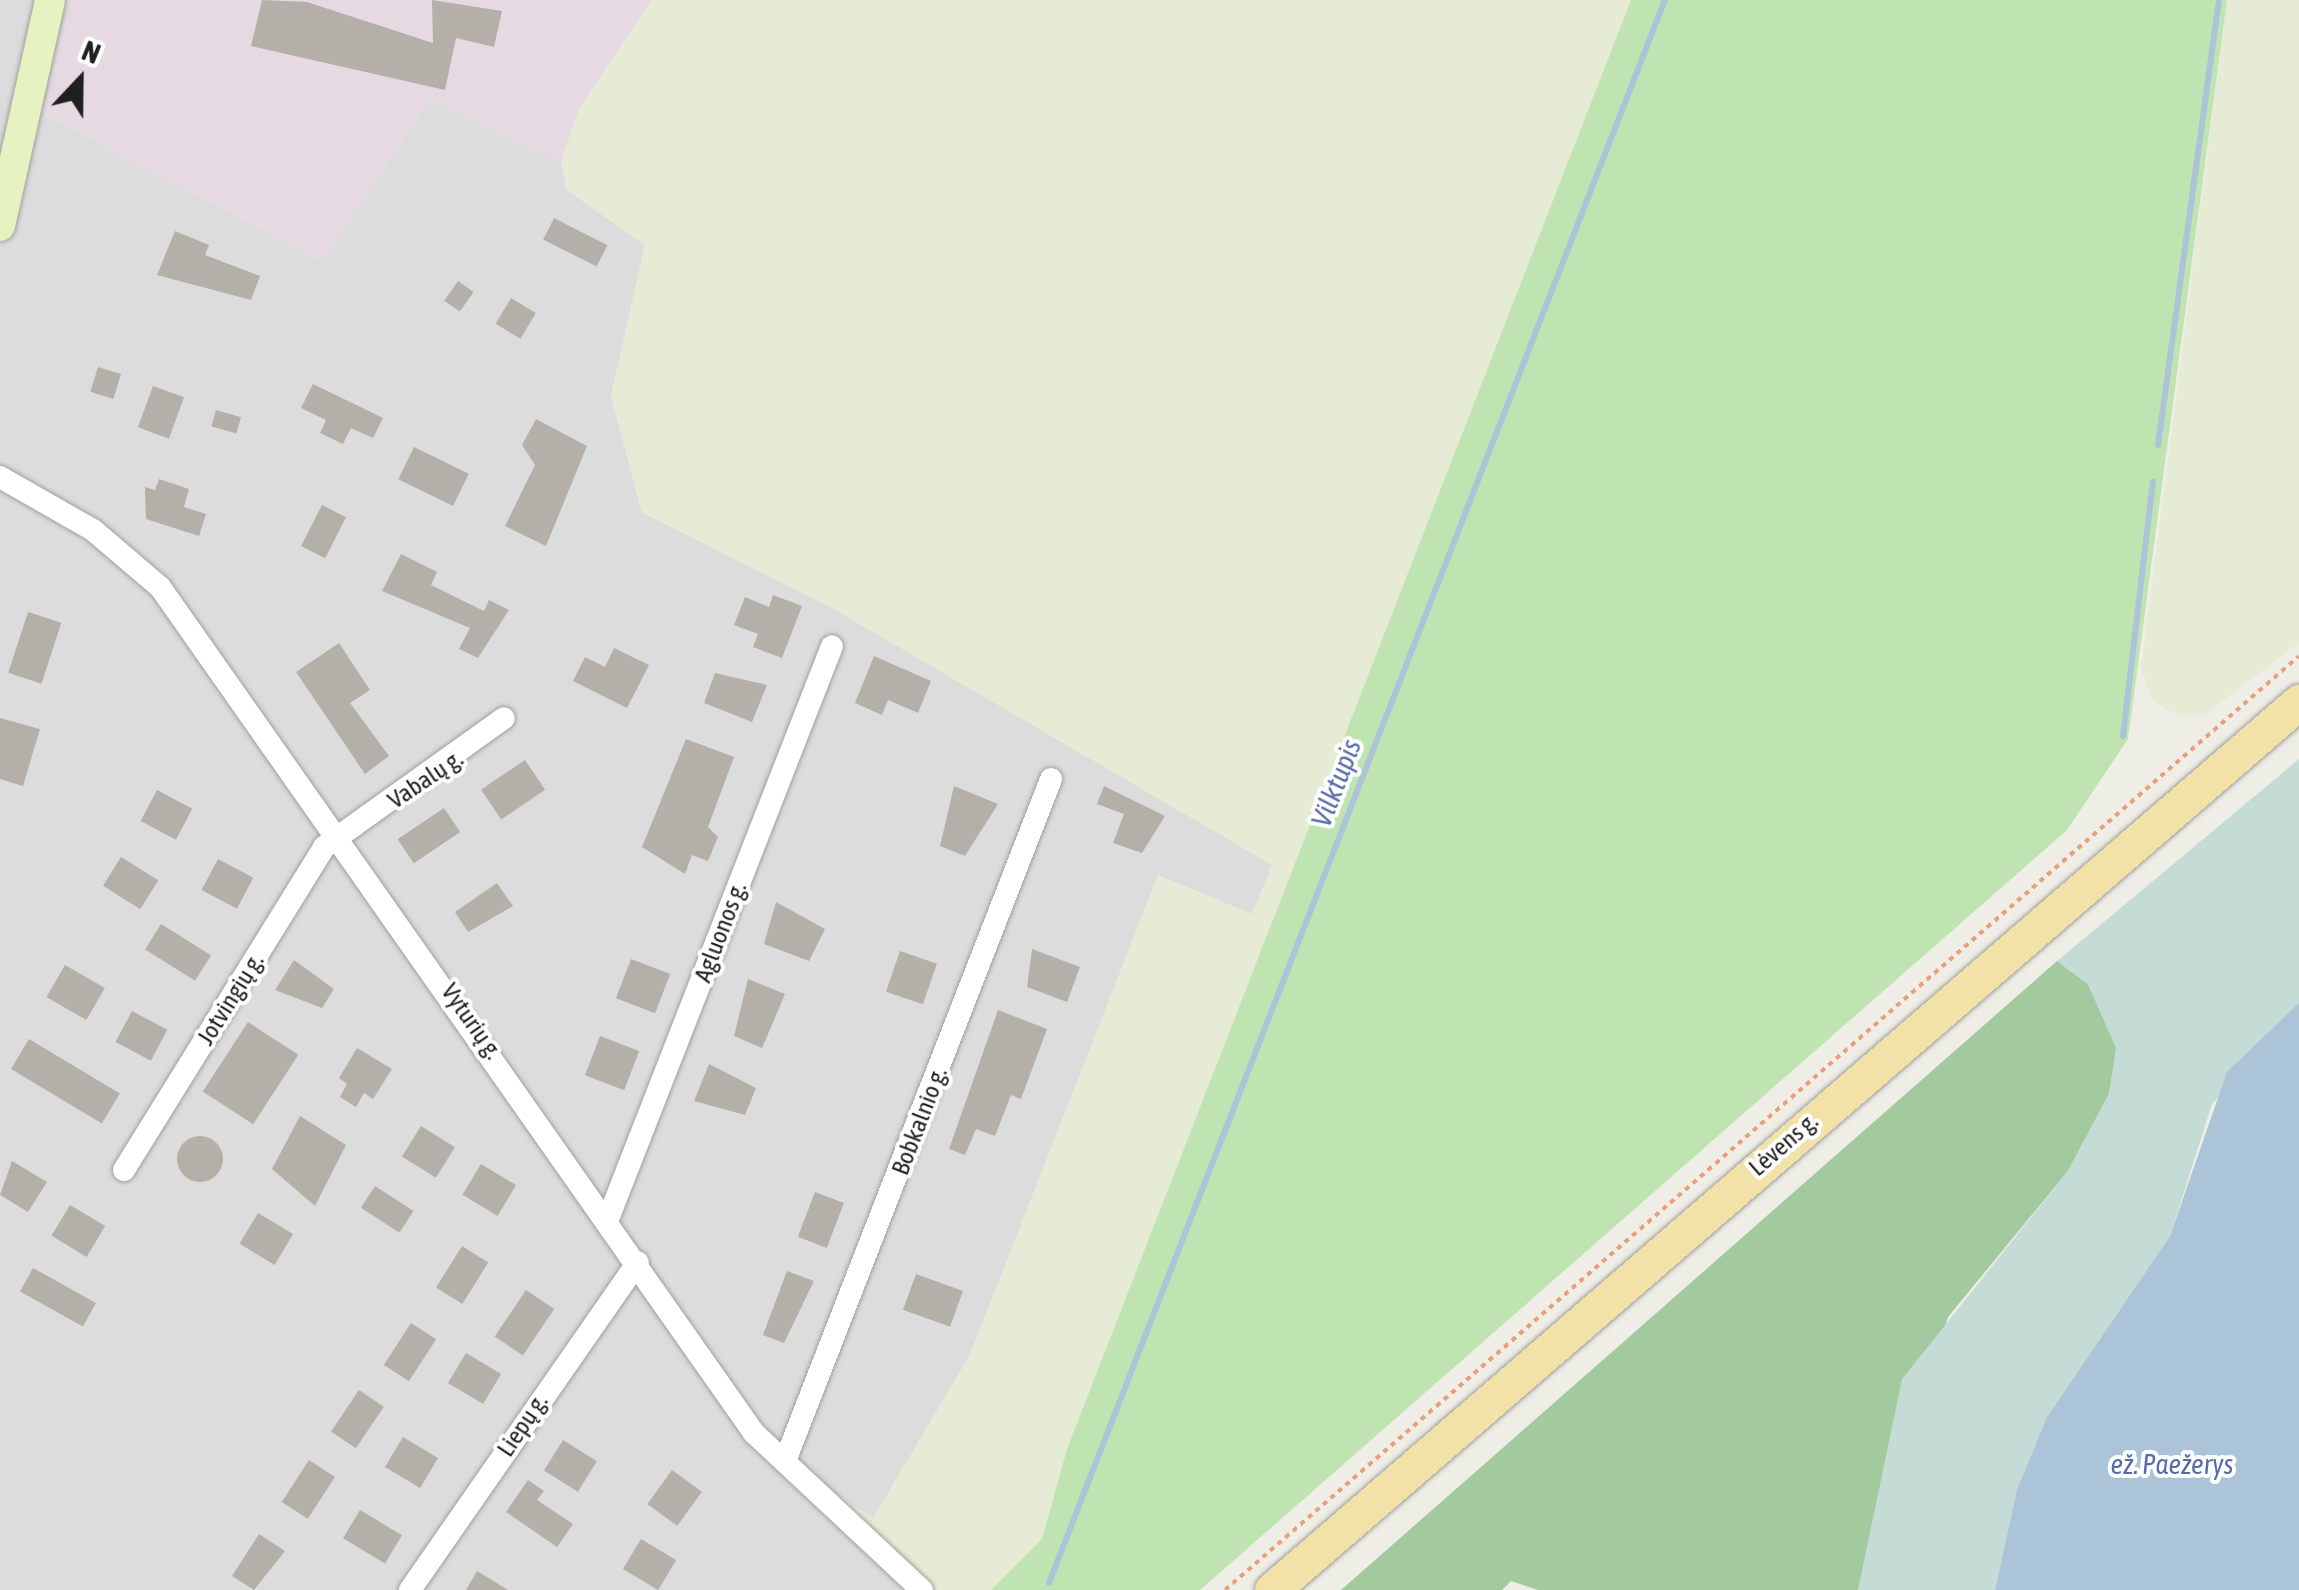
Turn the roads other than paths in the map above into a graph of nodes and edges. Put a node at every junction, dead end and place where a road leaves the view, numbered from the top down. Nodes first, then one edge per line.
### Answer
1 (50, 0) edge
2 (0, 226) edge
3 (0, 478) edge
4 (832, 646) dead end
5 (2299, 702) edge
6 (504, 718) dead end
7 (1050, 779) dead end
8 (342, 834) junction
9 (124, 1170) dead end
10 (608, 1218) junction
11 (638, 1262) junction
12 (785, 1461) junction
13 (410, 1590) edge
14 (922, 1590) edge
15 (1272, 1590) edge

1 - 2 main road
3 - 8 street, Vyturių g.
4 - 10 street, Agluonos g.
5 - 15 main road, Lėvens g.
6 - 8 street, Vabalų g.
7 - 12 street, Bobkalnio g.
8 - 9 street, Jotvingių g.
8 - 10 street, Vyturių g.
10 - 11 street, Vyturių g.
11 - 12 street, Vyturių g.
11 - 13 street, Liepų g.
12 - 14 street, Vyturių g.

